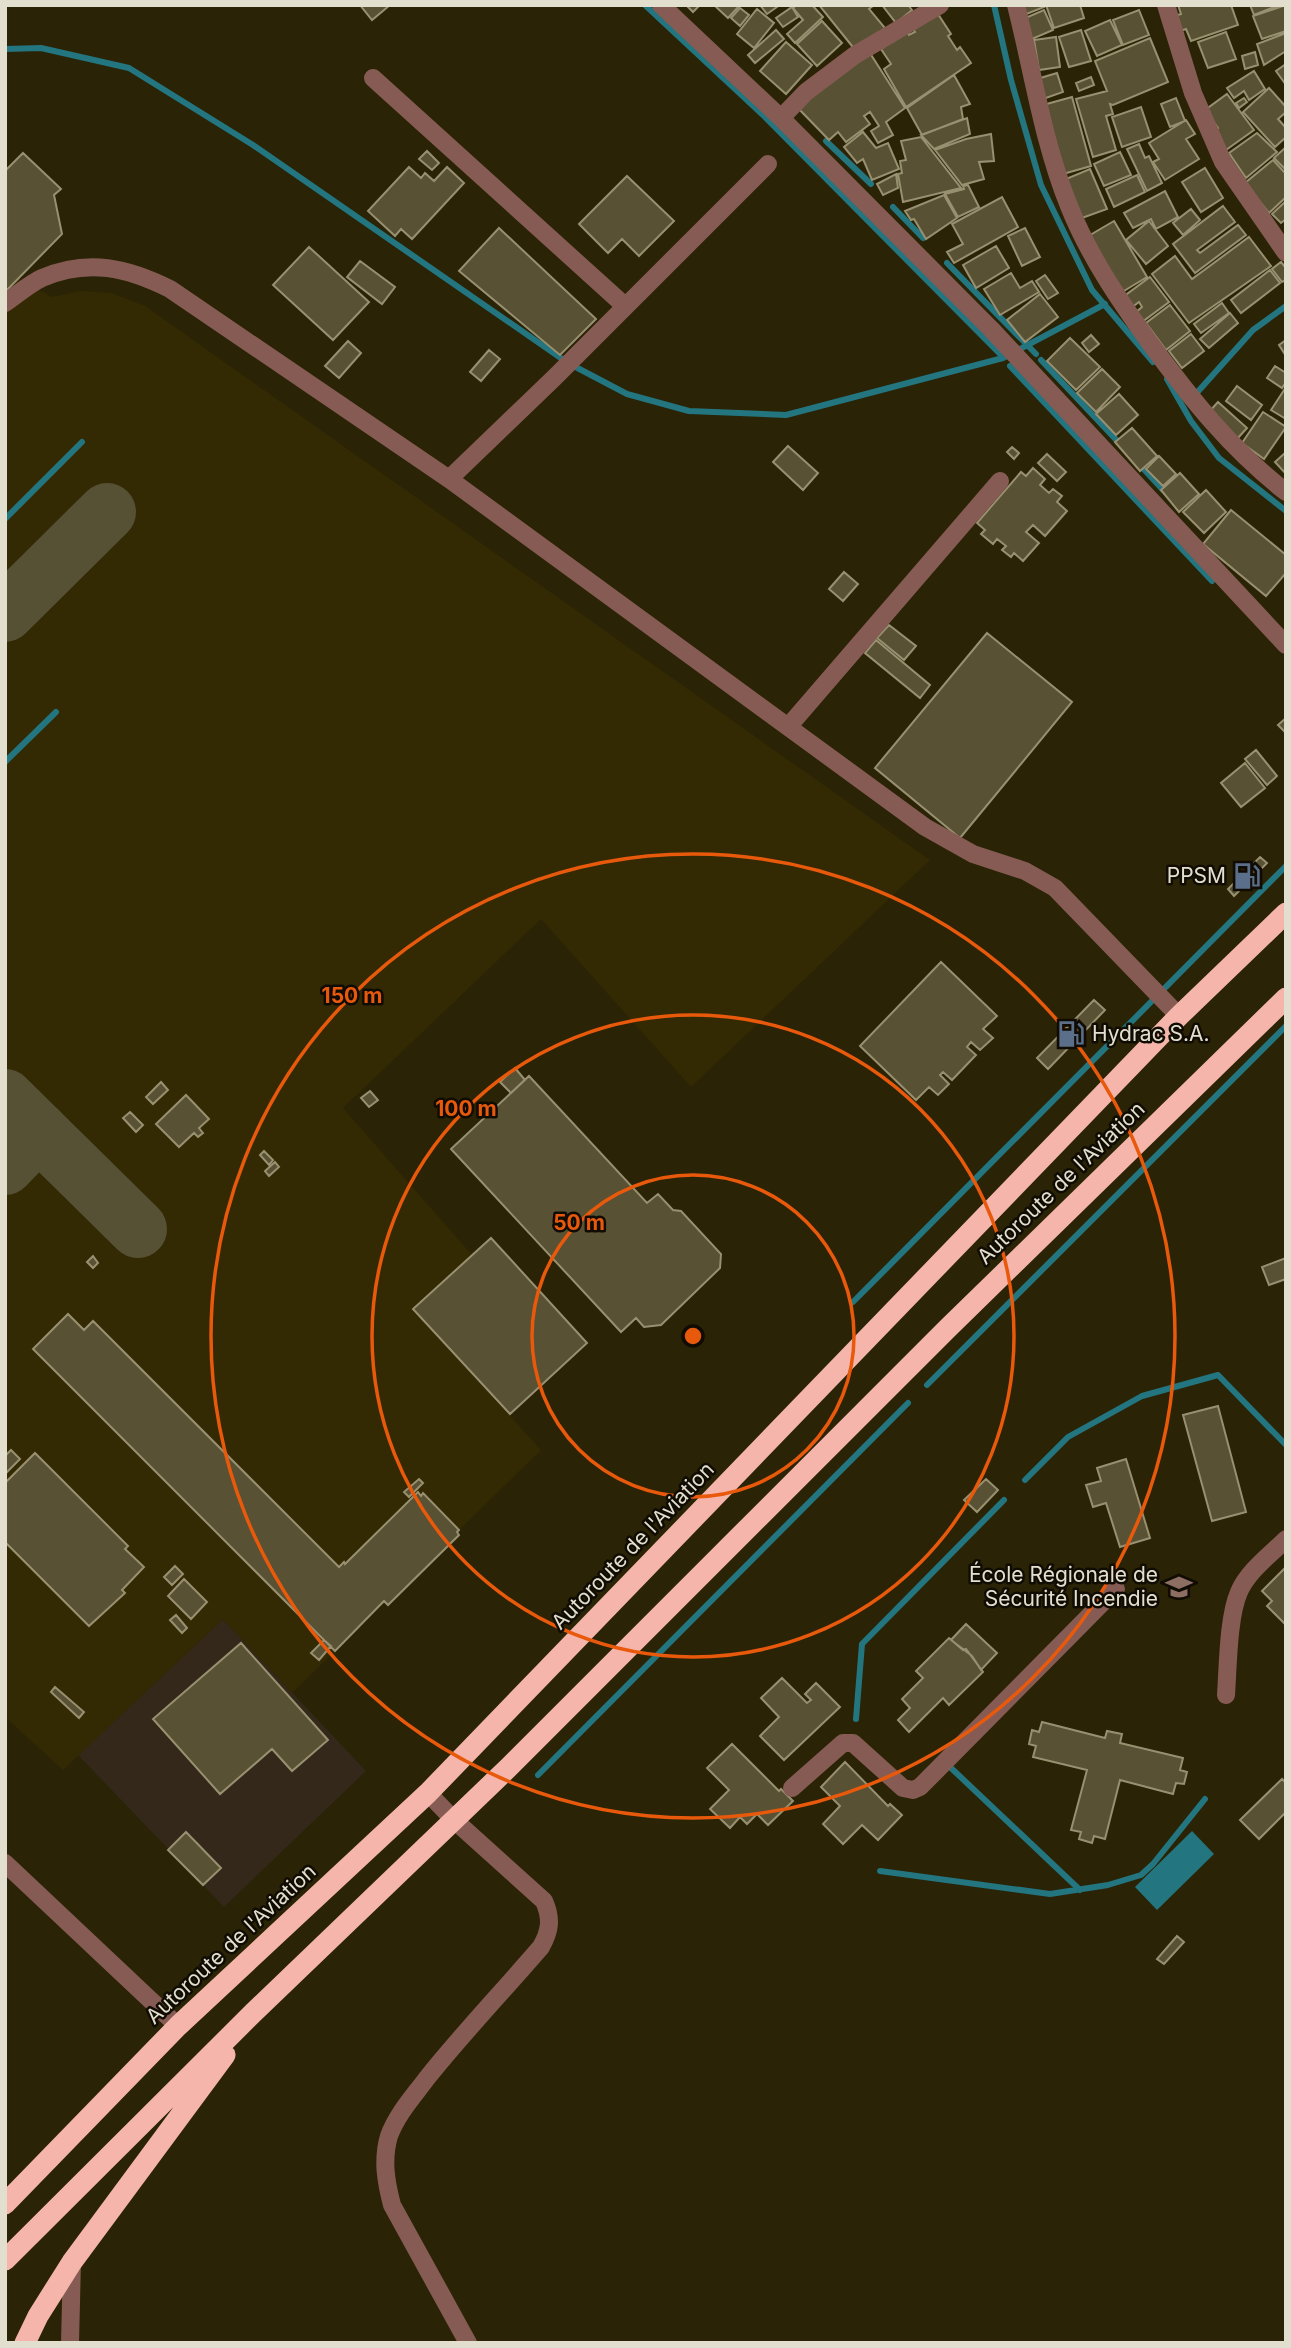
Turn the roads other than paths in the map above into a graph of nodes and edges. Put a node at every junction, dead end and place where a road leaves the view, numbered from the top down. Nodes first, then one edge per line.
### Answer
1 (661, 5) edge
2 (940, 5) edge
3 (1016, 5) edge
4 (1166, 5) edge
5 (373, 79) dead end
6 (781, 118) junction
7 (768, 164) dead end
8 (1286, 253) edge
9 (5, 303) edge
10 (625, 306) junction
11 (449, 479) junction
12 (1000, 481) dead end
13 (1286, 492) edge
14 (1286, 646) edge
15 (788, 727) junction
16 (1286, 913) edge
17 (1286, 998) edge
18 (1179, 1016) junction
19 (1286, 1539) edge
20 (1116, 1589) dead end
21 (1226, 1695) dead end
22 (792, 1788) dead end
23 (428, 1793) junction
24 (453, 1819) junction
25 (5, 1863) edge
26 (254, 2012) junction
27 (178, 2026) junction
28 (5, 2204) edge
29 (5, 2260) edge
30 (72, 2262) junction
31 (25, 2343) edge
32 (70, 2343) edge
33 (468, 2343) edge

1 - 6 street
2 - 6 street
3 - 13 street
4 - 8 street
5 - 10 street
6 - 14 street
7 - 10 street
9 - 11 street
10 - 11 street
11 - 15 street
12 - 15 street
15 - 18 street
16 - 18 highway, Autoroute de l'Aviation
17 - 24 highway, Autoroute de l'Aviation
18 - 23 highway, Autoroute de l'Aviation
19 - 21 street
20 - 22 street
23 - 24 street
23 - 27 highway, Autoroute de l'Aviation
24 - 26 highway, Autoroute de l'Aviation
24 - 33 street
25 - 27 street
26 - 29 highway, Autoroute de l'Aviation
26 - 30 highway
27 - 28 highway, Autoroute de l'Aviation
30 - 31 highway
30 - 32 street

